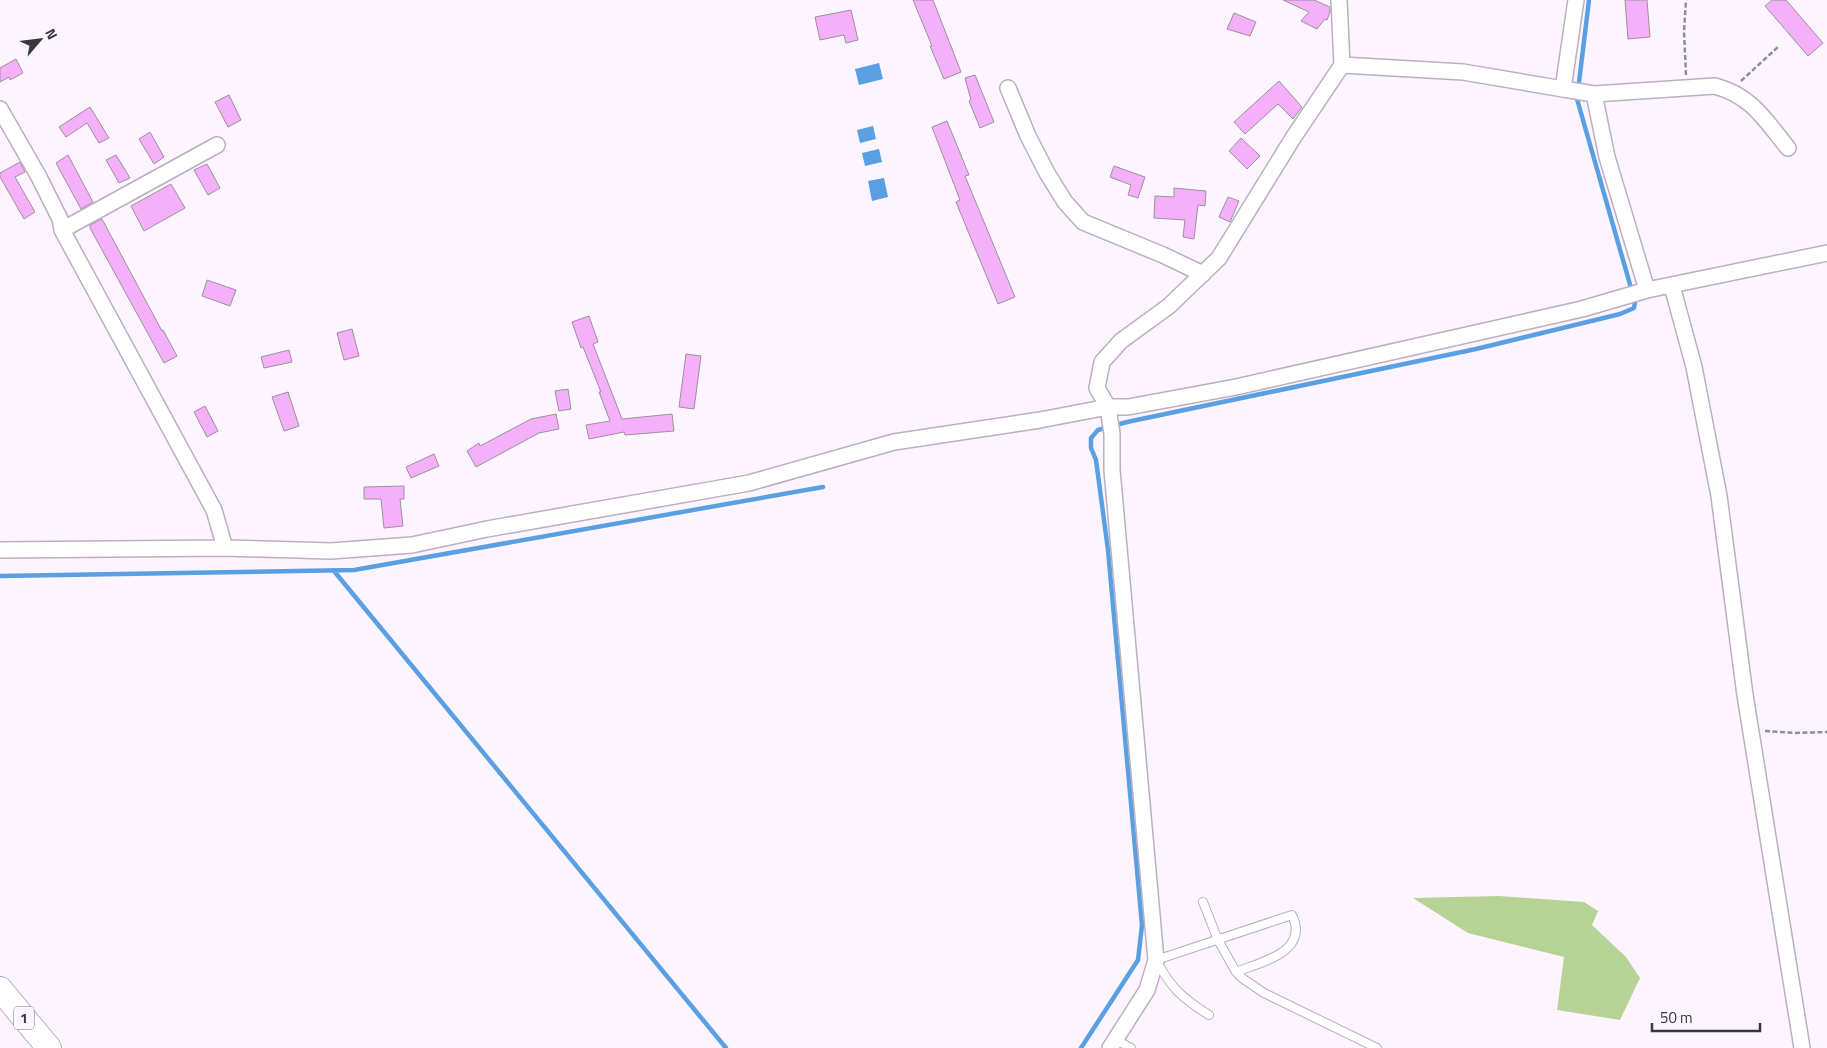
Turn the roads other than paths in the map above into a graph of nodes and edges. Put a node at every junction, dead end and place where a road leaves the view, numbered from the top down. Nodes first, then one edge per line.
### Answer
1 (1339, 0) edge
2 (1576, 0) edge
3 (1342, 65) junction
4 (1008, 88) dead end
5 (1578, 92) junction
6 (0, 109) edge
7 (217, 146) dead end
8 (1788, 148) dead end
9 (62, 230) junction
10 (1827, 252) edge
11 (1203, 274) junction
12 (1672, 286) junction
13 (1638, 293) junction
14 (1110, 421) junction
15 (225, 548) junction
16 (0, 550) edge
17 (1204, 902) dead end
18 (1218, 940) junction
19 (1156, 960) junction
20 (1236, 972) junction
21 (0, 989) edge
22 (1209, 1015) dead end
23 (1113, 1044) edge
24 (49, 1048) edge
25 (1131, 1048) edge
26 (1377, 1048) edge
27 (1802, 1048) edge

1 - 3 street
2 - 5 street
3 - 5 street
3 - 11 street
4 - 11 street
5 - 8 street
5 - 13 street
6 - 9 street
7 - 9 street
9 - 15 street
10 - 12 street
11 - 14 street
12 - 13 street
12 - 27 street
13 - 14 street
14 - 15 street
14 - 19 street
15 - 16 street
17 - 18 lane
18 - 19 lane
18 - 20 lane
18 - 20 lane
19 - 22 lane
19 - 23 street
20 - 26 lane
21 - 24 main road, 1
23 - 25 lane

